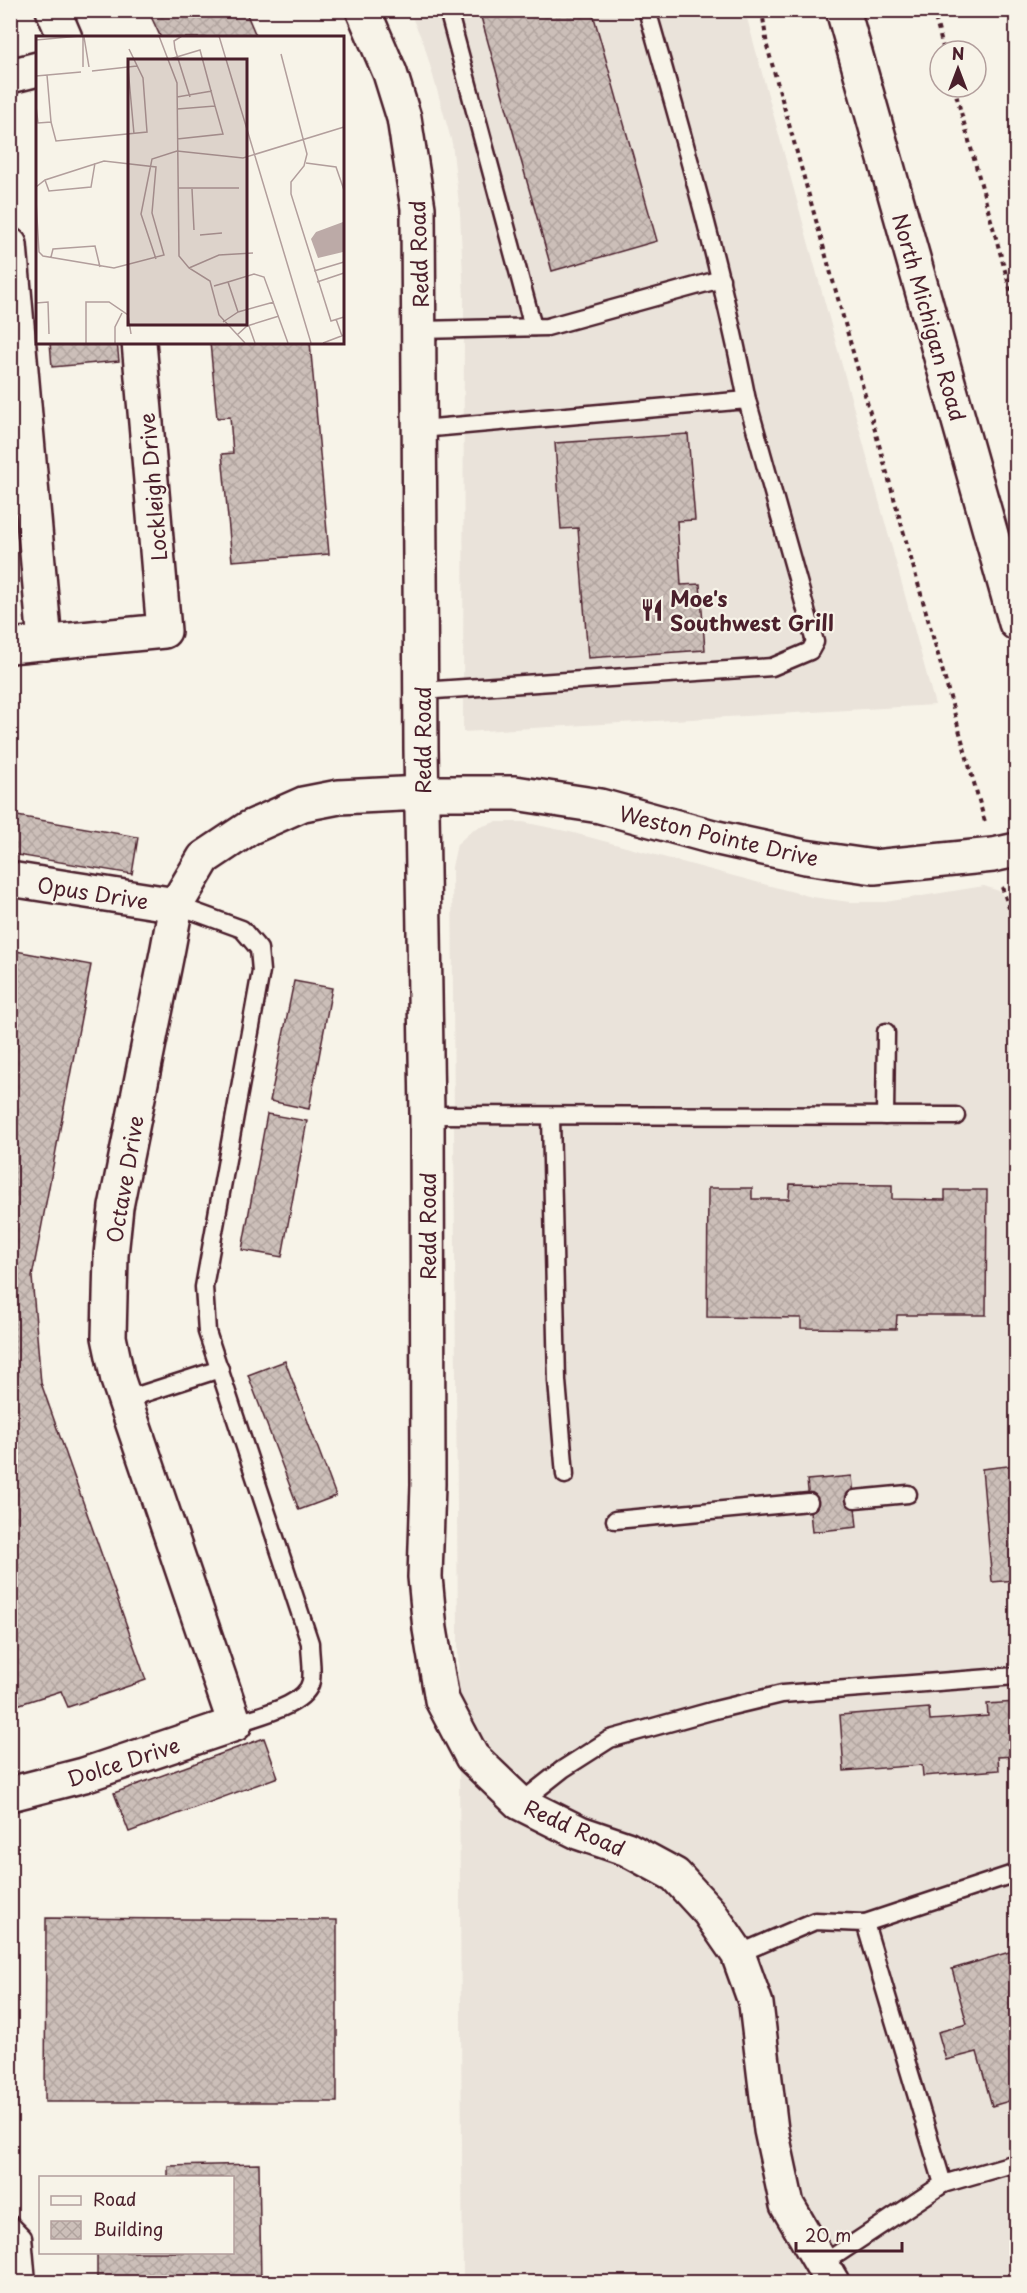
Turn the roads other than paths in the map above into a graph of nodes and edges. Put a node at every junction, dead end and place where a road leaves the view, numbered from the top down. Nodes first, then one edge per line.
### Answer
1 (52, 10) edge
2 (363, 10) edge
3 (448, 10) edge
4 (647, 10) edge
5 (843, 10) edge
6 (64, 36) edge
7 (36, 70) edge
8 (10, 76) edge
9 (10, 245) edge
10 (721, 279) junction
11 (533, 327) junction
12 (420, 330) junction
13 (139, 344) edge
14 (747, 400) junction
15 (421, 429) junction
16 (1017, 623) edge
17 (45, 643) junction
18 (10, 646) edge
19 (421, 691) junction
20 (422, 793) junction
21 (1017, 850) edge
22 (10, 879) edge
23 (176, 906) junction
24 (886, 1032) dead end
25 (427, 1115) junction
26 (885, 1116) junction
27 (956, 1116) dead end
28 (551, 1117) junction
29 (220, 1370) junction
30 (124, 1400) junction
31 (565, 1475) dead end
32 (908, 1494) dead end
33 (855, 1499) dead end
34 (809, 1502) dead end
35 (615, 1520) dead end
36 (1017, 1676) edge
37 (235, 1724) junction
38 (10, 1794) edge
39 (520, 1803) junction
40 (1017, 1873) edge
41 (864, 1923) junction
42 (738, 1954) junction
43 (1017, 2163) edge
44 (944, 2184) junction
45 (10, 2224) edge
46 (827, 2274) edge
47 (27, 2283) edge

1 - 6 street
2 - 12 street, Redd Road
3 - 11 lane
4 - 10 lane
5 - 16 street, North Michigan Road
7 - 8 street
9 - 17 street
10 - 11 lane
10 - 14 lane
11 - 12 lane
12 - 15 street, Redd Road
13 - 17 street, Lockleigh Drive
14 - 15 lane
14 - 19 lane
15 - 19 street, Redd Road
17 - 18 street
19 - 20 street, Redd Road
20 - 21 street, Weston Pointe Drive
20 - 23 street, Octave Drive
20 - 25 street, Redd Road
22 - 23 street, Opus Drive
23 - 29 lane
23 - 30 street, Octave Drive
24 - 26 lane
25 - 28 lane
25 - 39 street, Redd Road
26 - 27 lane
26 - 28 lane
28 - 31 lane
29 - 30 lane
29 - 37 lane
30 - 37 street, Octave Drive
32 - 33 lane
34 - 35 lane
36 - 39 lane
37 - 38 street, Dolce Drive
39 - 42 street, Redd Road
40 - 41 lane
41 - 42 lane
41 - 44 lane
42 - 46 street, Redd Road
43 - 44 lane
44 - 46 lane
45 - 47 lane

